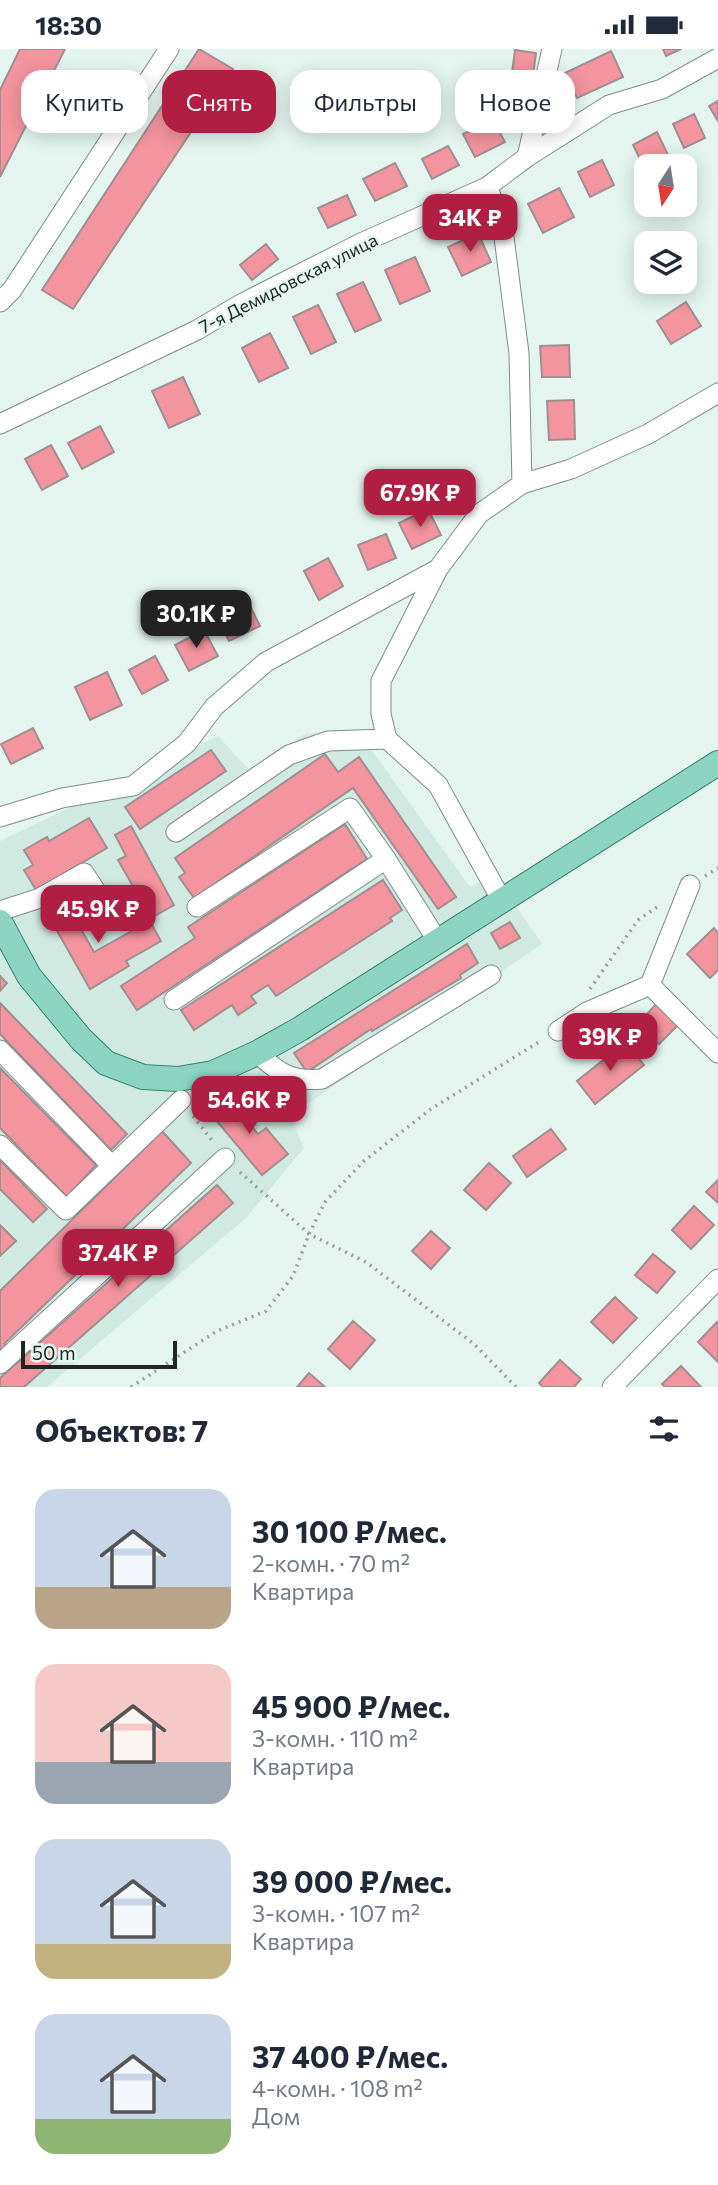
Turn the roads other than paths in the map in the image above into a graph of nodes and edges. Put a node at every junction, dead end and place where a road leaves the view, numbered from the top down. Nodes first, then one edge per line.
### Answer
1 (169, 49) edge
2 (552, 49) edge
3 (718, 58) edge
4 (527, 157) junction
5 (487, 187) junction
6 (0, 302) edge
7 (718, 393) edge
8 (0, 424) edge
9 (522, 484) junction
10 (438, 569) junction
11 (387, 739) junction
12 (718, 763) edge
13 (0, 817) edge
14 (176, 832) dead end
15 (386, 859) junction
16 (690, 885) road end
17 (501, 899) junction
18 (197, 907) dead end
19 (0, 911) edge
20 (111, 914) dead end
21 (0, 922) edge
22 (437, 940) junction
23 (491, 975) dead end
24 (650, 985) junction
25 (174, 1000) dead end
26 (558, 1031) road end
27 (0, 1050) edge
28 (257, 1053) junction
29 (718, 1053) edge
30 (181, 1100) road end
31 (0, 1145) edge
32 (225, 1159) road end
33 (111, 1165) junction
34 (718, 1279) edge
35 (0, 1364) edge
36 (611, 1387) edge

1 - 6 street
2 - 4 street
3 - 4 street, 7-я Демидовская улица
4 - 5 street, 7-я Демидовская улица
5 - 8 street, 7-я Демидовская улица
5 - 9 street
7 - 9 street
9 - 10 street
10 - 11 street
10 - 13 street
11 - 14 street
11 - 17 street
12 - 17 main road
15 - 18 street
15 - 22 street
15 - 25 street
16 - 24 street
17 - 22 main road
19 - 20 street
21 - 28 main road
22 - 28 main road
23 - 28 street
24 - 26 street
24 - 29 street
27 - 33 street
30 - 33 street
31 - 33 street
32 - 35 street
34 - 36 street

